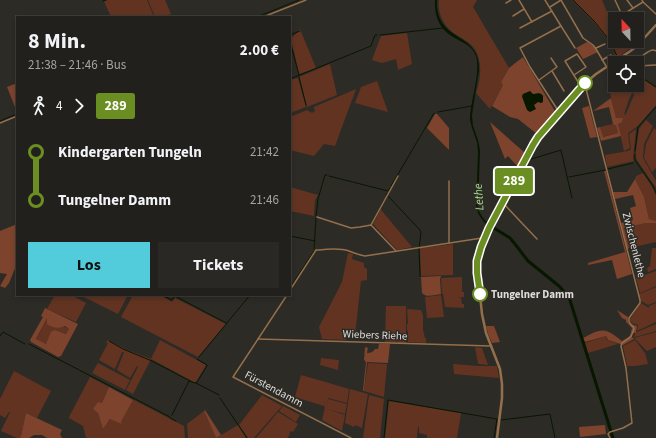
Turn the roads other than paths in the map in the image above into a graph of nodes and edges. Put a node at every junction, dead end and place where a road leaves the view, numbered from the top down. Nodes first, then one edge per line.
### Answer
1 (306, 0) edge
2 (511, 0) edge
3 (519, 0) edge
4 (546, 0) edge
5 (615, 0) edge
6 (627, 0) edge
7 (642, 1) edge
8 (506, 3) dead end
9 (550, 7) junction
10 (632, 8) junction
11 (524, 9) junction
12 (552, 11) junction
13 (656, 14) edge
14 (266, 16) edge
15 (513, 16) dead end
16 (532, 22) junction
17 (561, 26) junction
18 (655, 27) edge
19 (520, 28) dead end
20 (605, 44) dead end
21 (575, 48) dead end
22 (596, 48) junction
23 (656, 51) edge
24 (611, 55) dead end
25 (642, 56) edge
26 (551, 58) dead end
27 (602, 60) junction
28 (656, 65) edge
29 (644, 66) edge
30 (606, 68) junction
31 (552, 71) junction
32 (574, 75) junction
33 (539, 80) junction
34 (583, 85) junction
35 (564, 91) dead end
36 (560, 112) junction
37 (16, 116) edge
38 (0, 123) edge
39 (398, 176) dead end
40 (449, 181) dead end
41 (503, 203) junction
42 (317, 217) dead end
43 (371, 225) junction
44 (484, 239) junction
45 (537, 239) dead end
46 (449, 243) junction
47 (396, 251) junction
48 (291, 288) edge
49 (286, 296) edge
50 (258, 339) junction
51 (492, 346) junction
52 (351, 438) edge
53 (496, 438) edge
54 (610, 438) edge

1 - 14 street
2 - 8 street
3 - 11 street
4 - 9 street
5 - 10 street
6 - 10 street
7 - 10 street
7 - 13 street
9 - 12 street
9 - 22 street
11 - 15 street
11 - 16 street
12 - 16 street
12 - 17 street
16 - 19 street
17 - 21 street
17 - 33 street
18 - 30 street
20 - 22 street
22 - 27 street
23 - 25 street
24 - 27 street
26 - 31 street
27 - 30 street
28 - 29 street
30 - 34 street
31 - 33 street
31 - 35 street
32 - 32 street
32 - 34 street
33 - 36 street
34 - 36 street
34 - 54 street, Zwischenlethe
36 - 41 street
37 - 38 street
39 - 43 street
40 - 46 street
41 - 44 street
41 - 45 street
42 - 43 street
43 - 47 street
44 - 46 street
44 - 51 street
46 - 47 street
47 - 48 street
49 - 50 street, Fürstendamm
50 - 51 street, Wiebers Riehe
50 - 52 street, Fürstendamm
51 - 53 street

